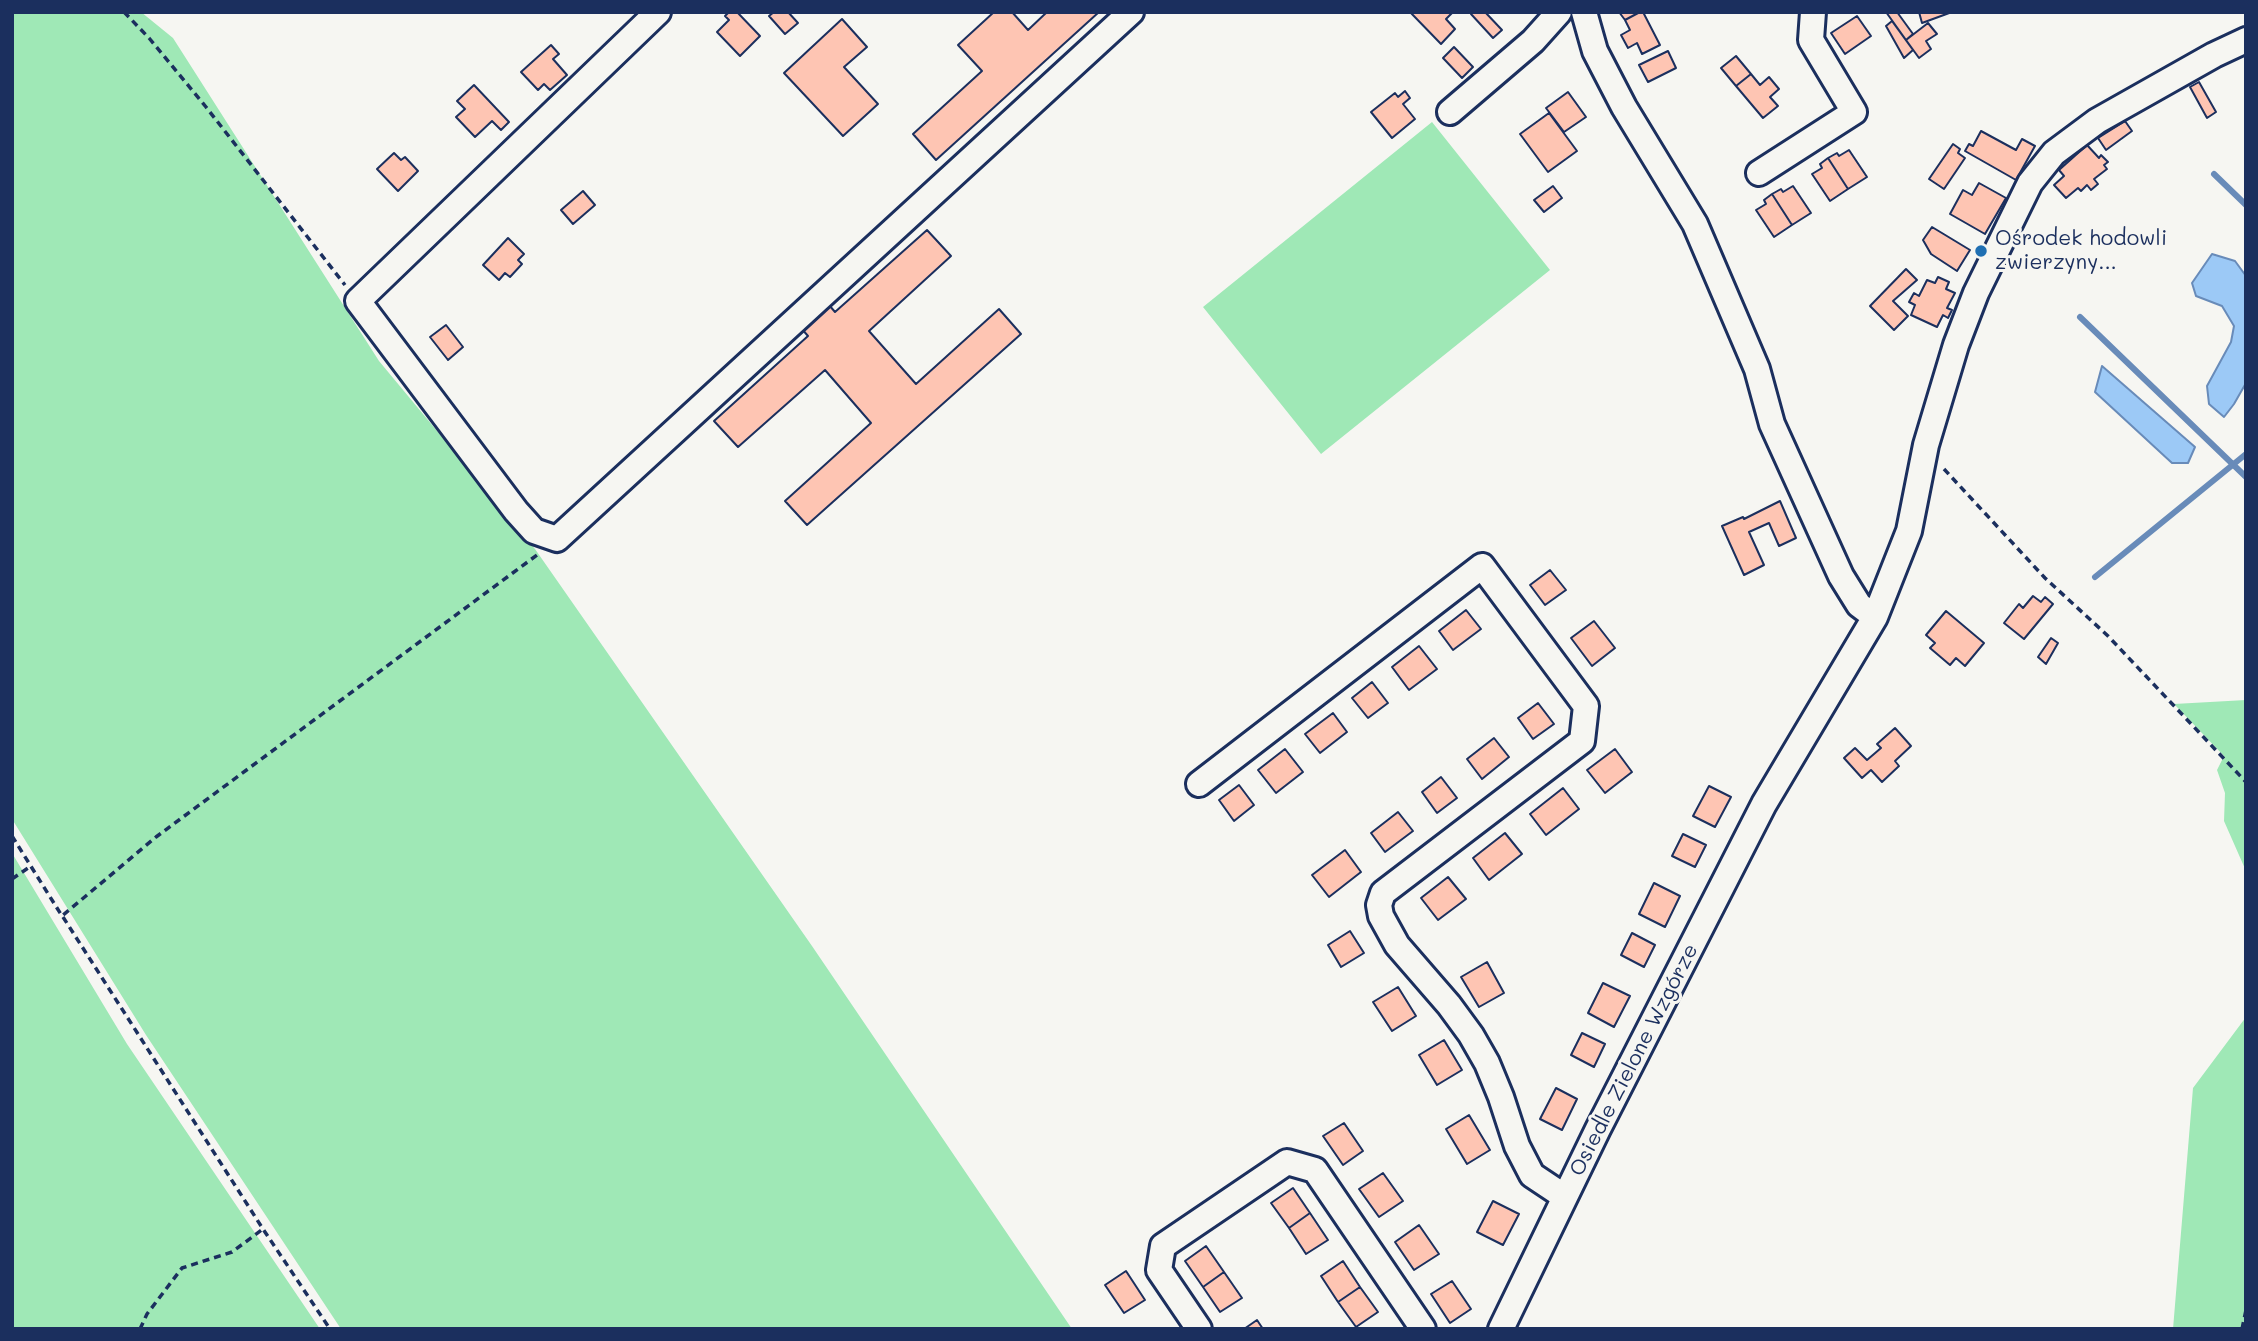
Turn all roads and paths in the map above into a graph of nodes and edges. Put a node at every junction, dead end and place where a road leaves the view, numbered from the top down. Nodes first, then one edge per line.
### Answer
1 (124, 12) edge
2 (658, 12) edge
3 (1131, 12) edge
4 (1559, 12) edge
5 (1584, 12) edge
6 (1813, 12) edge
7 (2246, 40) edge
8 (1450, 111) dead end
9 (1759, 173) dead end
10 (358, 301) junction
11 (1926, 444) junction
12 (557, 539) junction
13 (1875, 617) junction
14 (2246, 782) edge
15 (1199, 784) dead end
16 (12, 836) edge
17 (31, 866) junction
18 (12, 879) edge
19 (62, 916) junction
20 (1565, 1196) junction
21 (263, 1229) junction
22 (2246, 1310) edge
23 (141, 1329) edge
24 (330, 1329) edge
25 (1199, 1329) edge
26 (1423, 1329) edge
27 (1501, 1329) edge
28 (2242, 1329) edge

1 - 10 path
2 - 10 street
3 - 12 street
4 - 8 street
5 - 13 street
6 - 9 street
7 - 11 street, Osiedle Zielone Wzgórze
10 - 12 street
11 - 13 street, Osiedle Zielone Wzgórze
11 - 14 path
12 - 19 path
13 - 20 street, Osiedle Zielone Wzgórze
15 - 20 street, Osiedle Zielone Wzgórze
16 - 17 path
17 - 18 path
17 - 19 path
19 - 21 path
20 - 27 street
21 - 23 path
21 - 24 path
22 - 28 path
25 - 26 street

